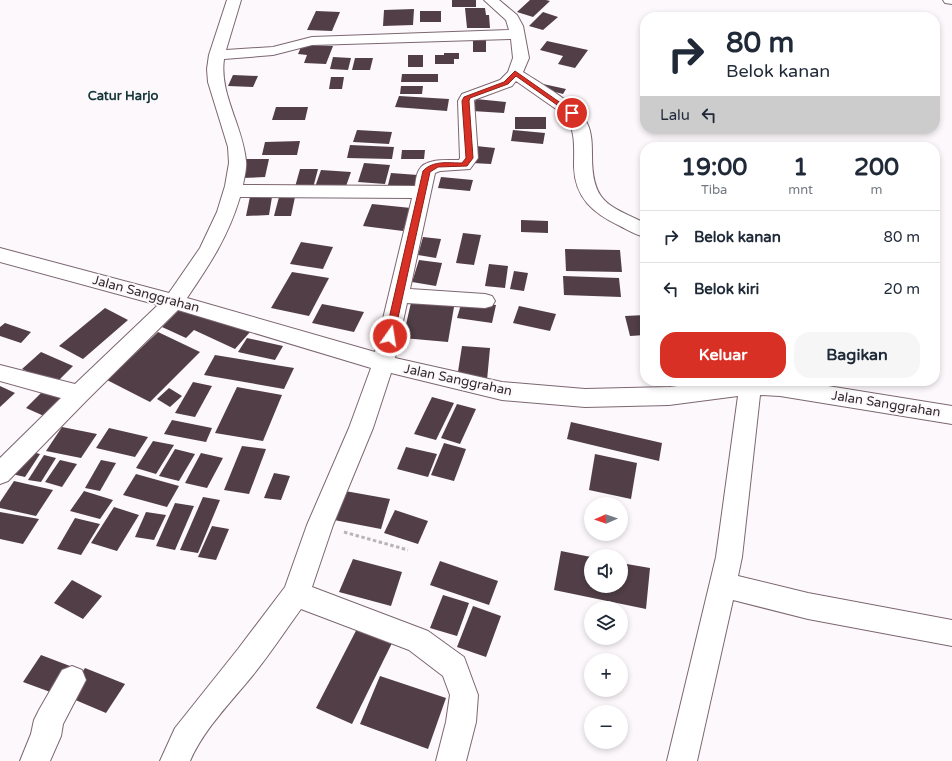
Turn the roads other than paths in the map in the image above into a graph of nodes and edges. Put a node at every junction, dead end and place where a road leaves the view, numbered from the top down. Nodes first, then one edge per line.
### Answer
1 (234, 0) edge
2 (491, 0) edge
3 (518, 34) junction
4 (217, 55) junction
5 (515, 73) junction
6 (233, 191) junction
7 (422, 192) junction
8 (640, 228) edge
9 (0, 255) edge
10 (399, 295) junction
11 (485, 301) dead end
12 (174, 302) junction
13 (383, 363) junction
14 (0, 373) edge
15 (731, 386) edge
16 (749, 386) edge
17 (772, 386) edge
18 (79, 394) junction
19 (952, 415) edge
20 (0, 474) edge
21 (723, 585) junction
22 (296, 594) junction
23 (952, 633) edge
24 (72, 680) dead end
25 (35, 761) edge
26 (175, 761) edge
27 (451, 761) edge
28 (682, 761) edge

1 - 4 street
2 - 3 street
3 - 4 street
3 - 5 street
4 - 6 street
5 - 7 street
5 - 8 street
6 - 7 street
6 - 12 street
7 - 10 street
9 - 12 street, Jalan Sanggrahan
10 - 11 street
10 - 13 street
12 - 13 street, Jalan Sanggrahan
12 - 18 street
13 - 15 street, Jalan Sanggrahan
13 - 22 street
14 - 18 street
16 - 21 street
17 - 19 street, Jalan Sanggrahan
18 - 20 street
21 - 23 street
21 - 28 street
22 - 26 street
22 - 27 street
24 - 25 street

